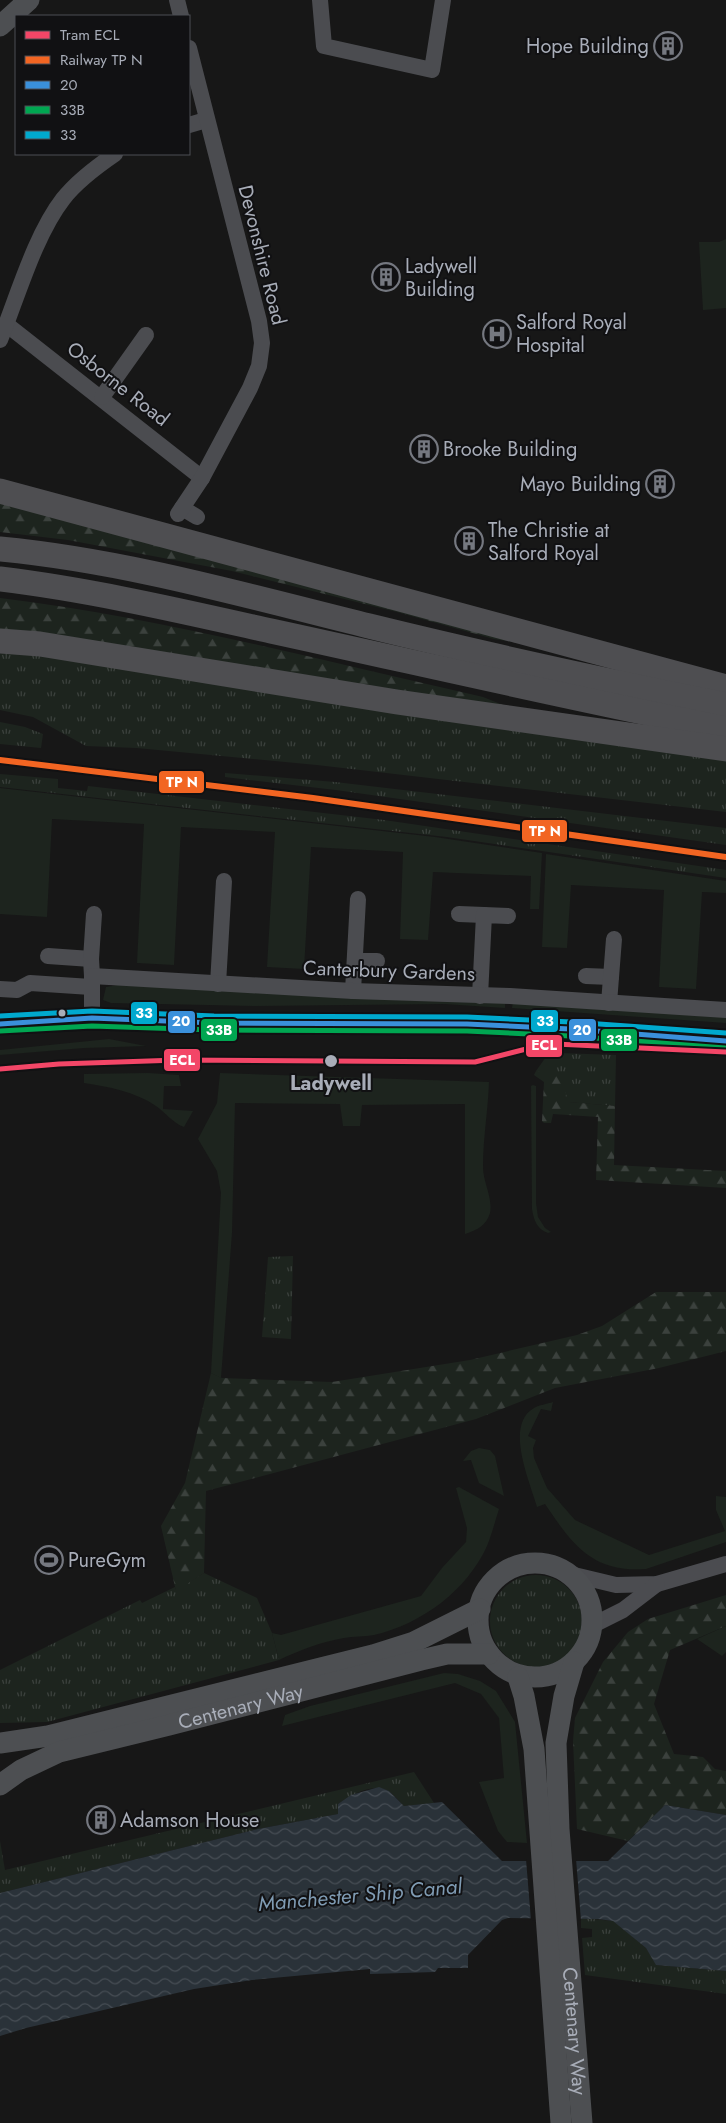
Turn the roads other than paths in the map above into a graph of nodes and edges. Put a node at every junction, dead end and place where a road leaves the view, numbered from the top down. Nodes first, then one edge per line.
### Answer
1 (29, 0) edge
2 (177, 0) edge
3 (320, 0) edge
4 (442, 0) edge
5 (181, 15) edge
6 (0, 26) edge
7 (190, 52) edge
8 (206, 120) junction
9 (190, 125) edge
10 (114, 155) edge
11 (6, 324) junction
12 (146, 335) dead end
13 (0, 340) edge
14 (102, 397) junction
15 (202, 478) junction
16 (0, 491) edge
17 (197, 517) dead end
18 (0, 549) edge
19 (0, 579) edge
20 (0, 641) edge
21 (726, 687) edge
22 (726, 705) edge
23 (726, 729) edge
24 (726, 749) edge
25 (224, 882) dead end
26 (358, 899) dead end
27 (94, 914) dead end
28 (459, 914) dead end
29 (484, 915) junction
30 (508, 916) dead end
31 (614, 939) dead end
32 (48, 956) dead end
33 (91, 959) junction
34 (355, 961) junction
35 (377, 962) dead end
36 (586, 976) dead end
37 (611, 977) junction
38 (91, 982) junction
39 (218, 984) junction
40 (0, 990) edge
41 (353, 991) junction
42 (480, 996) junction
43 (609, 1003) junction
44 (726, 1010) edge
45 (92, 1018) junction
46 (0, 1024) edge
47 (726, 1040) edge
48 (726, 1564) edge
49 (570, 1574) junction
50 (657, 1584) junction
51 (480, 1609) junction
52 (591, 1626) junction
53 (489, 1654) junction
54 (574, 1662) junction
55 (518, 1677) junction
56 (0, 1743) edge
57 (0, 1785) edge
58 (549, 1830) junction
59 (557, 1942) junction
60 (561, 2123) edge
61 (582, 2123) edge

1 - 6 main road
2 - 5 street
3 - 4 street
7 - 8 street, Devonshire Road
8 - 9 street
8 - 15 street, Devonshire Road
10 - 11 street
11 - 13 street
11 - 14 street, Osborne Road
12 - 14 street
14 - 15 street, Osborne Road
15 - 17 street, Devonshire Road
16 - 21 highway
18 - 22 highway
19 - 23 highway
20 - 24 highway
25 - 39 street
26 - 34 street
27 - 33 street
28 - 29 street
29 - 30 street
29 - 42 street
31 - 37 street
32 - 33 street
33 - 38 street
34 - 35 street
34 - 41 street
36 - 37 street
37 - 43 street
38 - 39 street, Canterbury Gardens
38 - 40 street, Canterbury Gardens
38 - 45 street
39 - 41 street, Canterbury Gardens
41 - 42 street, Canterbury Gardens
42 - 43 street, Canterbury Gardens
43 - 44 street, Canterbury Gardens
45 - 46 main road
45 - 47 main road
48 - 50 street
49 - 50 street
49 - 51 main road
49 - 52 main road
50 - 52 street
51 - 53 main road
51 - 56 main road, Centenary Way
52 - 54 main road
53 - 55 main road
53 - 57 main road, Centenary Way
54 - 55 main road
54 - 58 main road
55 - 58 main road
58 - 59 main road
59 - 60 main road, Centenary Way
59 - 61 main road, Centenary Way

